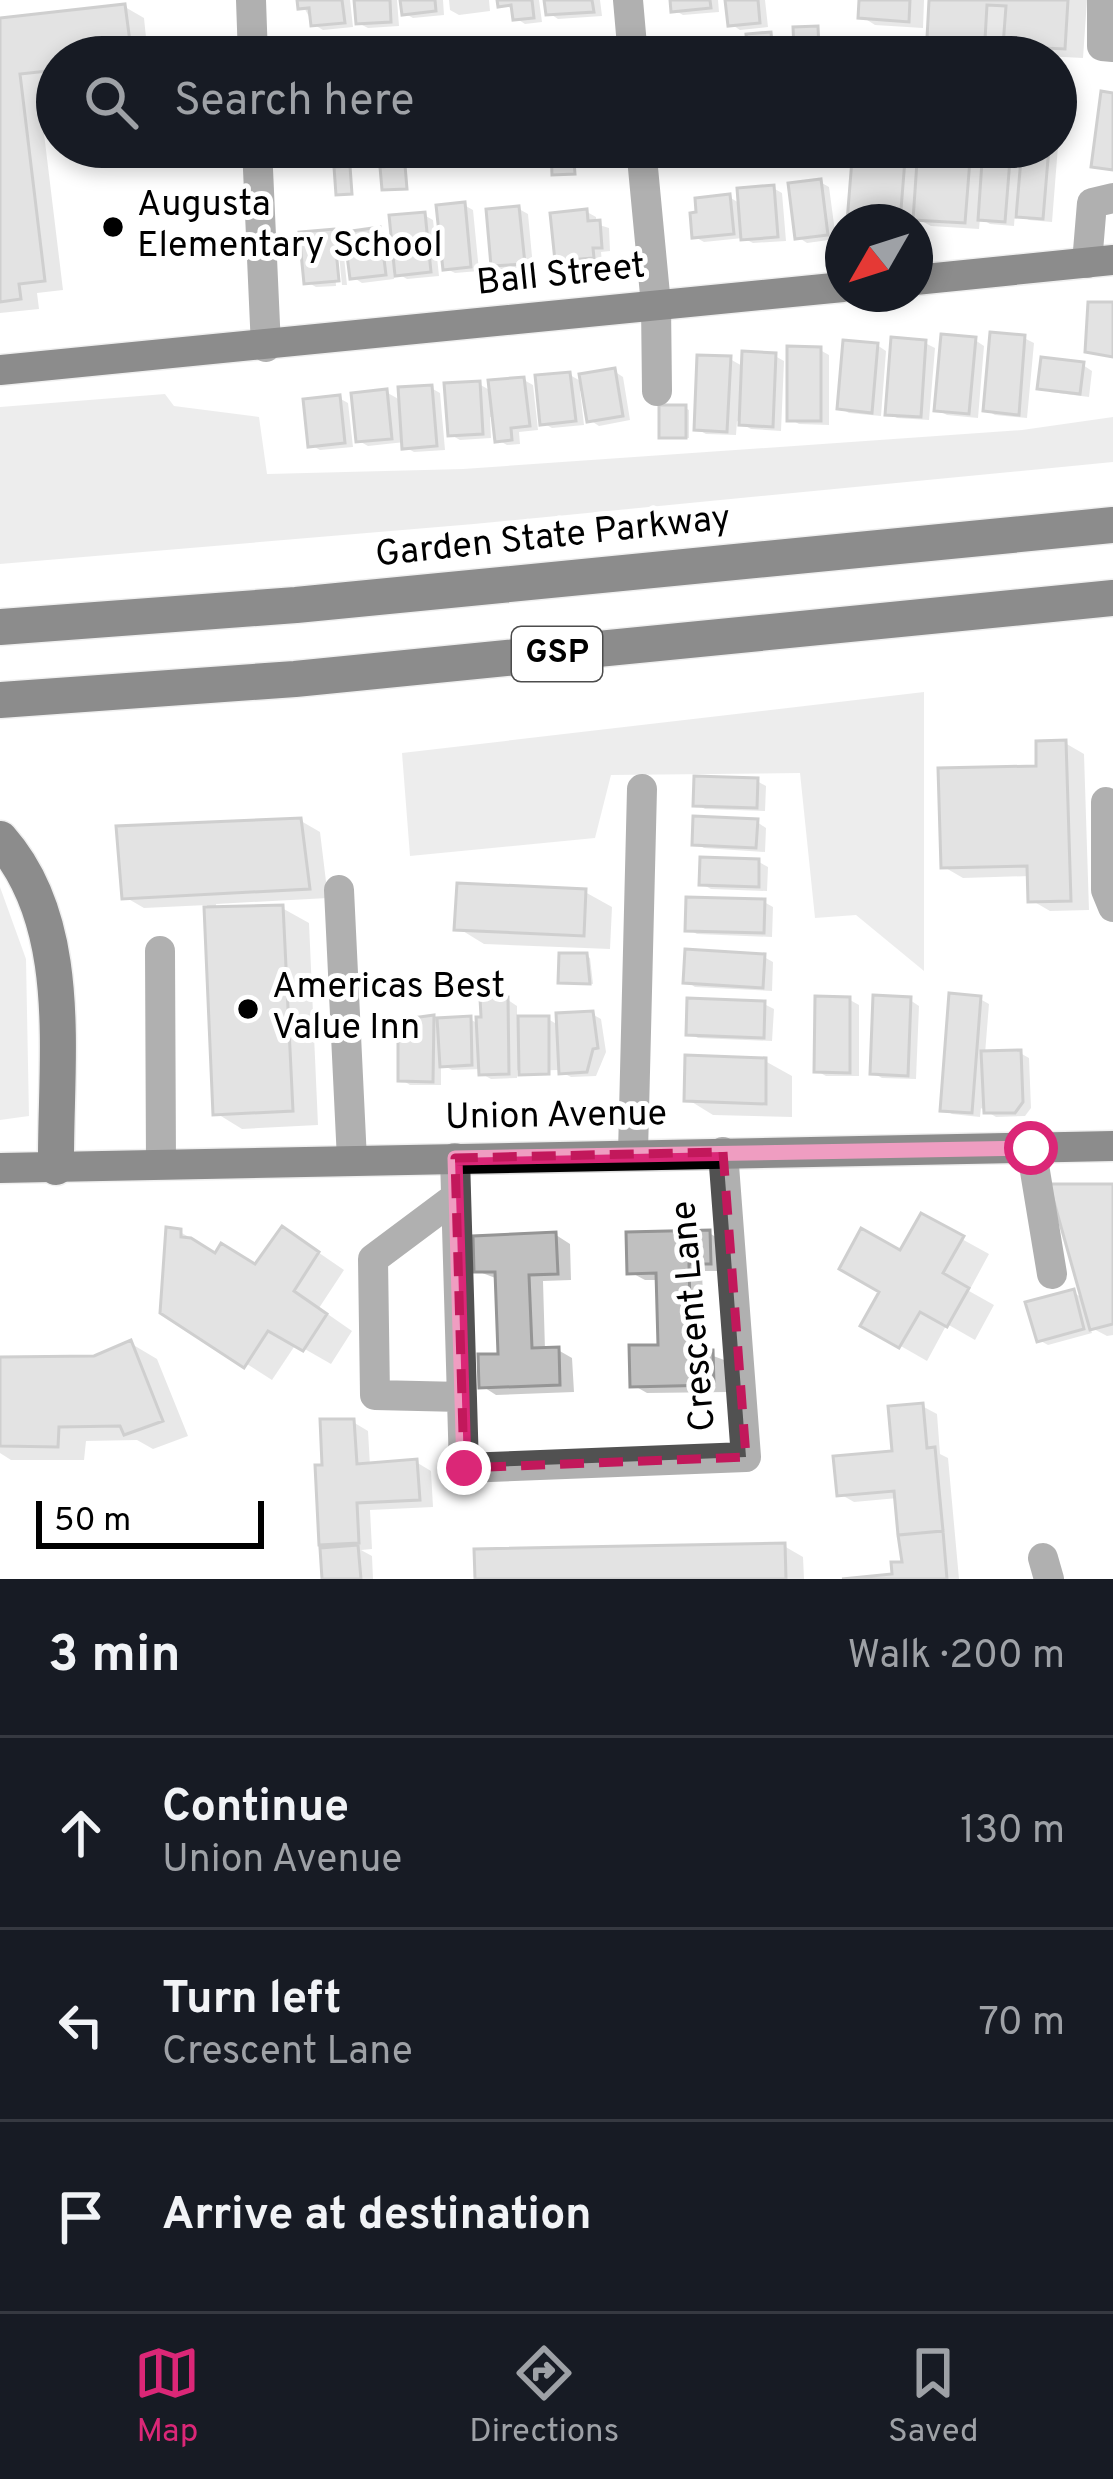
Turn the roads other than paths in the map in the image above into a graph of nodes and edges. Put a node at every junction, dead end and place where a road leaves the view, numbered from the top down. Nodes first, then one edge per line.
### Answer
1 (250, 0) edge
2 (628, 0) edge
3 (1102, 0) edge
4 (252, 36) edge
5 (631, 36) edge
6 (1113, 46) edge
7 (258, 168) edge
8 (643, 168) edge
9 (1113, 198) edge
10 (1100, 262) edge
11 (933, 278) edge
12 (825, 289) edge
13 (656, 305) junction
14 (266, 347) junction
15 (0, 370) edge
16 (657, 391) dead end
17 (1113, 525) edge
18 (1113, 598) edge
19 (0, 627) edge
20 (0, 700) edge
21 (642, 789) dead end
22 (1106, 802) dead end
23 (0, 839) edge
24 (339, 890) dead end
25 (1113, 907) edge
26 (160, 951) dead end
27 (1113, 1146) edge
28 (1031, 1148) junction
29 (722, 1152) junction
30 (633, 1153) junction
31 (455, 1158) junction
32 (352, 1160) junction
33 (161, 1164) junction
34 (56, 1167) junction
35 (0, 1168) edge
36 (456, 1197) junction
37 (1052, 1274) dead end
38 (462, 1396) junction

1 - 4 street
2 - 5 street
3 - 6 street
7 - 14 street
8 - 13 street
9 - 10 street
10 - 11 main road
12 - 13 main road, Ball Street
13 - 14 main road, Ball Street
13 - 16 street
14 - 15 main road, Ball Street
17 - 19 highway, Garden State Parkway / GSP
18 - 20 highway, GSP
21 - 30 street
22 - 25 street
23 - 34 highway
24 - 32 street
26 - 33 street
27 - 28 main road, Union Avenue
28 - 29 main road, Union Avenue
28 - 37 street
29 - 30 main road, Union Avenue
29 - 38 street, Crescent Lane
30 - 31 main road, Union Avenue
31 - 32 main road, Union Avenue
31 - 36 street, Crescent Lane
32 - 33 main road, Union Avenue
33 - 34 main road, Union Avenue
34 - 35 main road, Union Avenue
36 - 38 street, Crescent Lane
36 - 38 street

